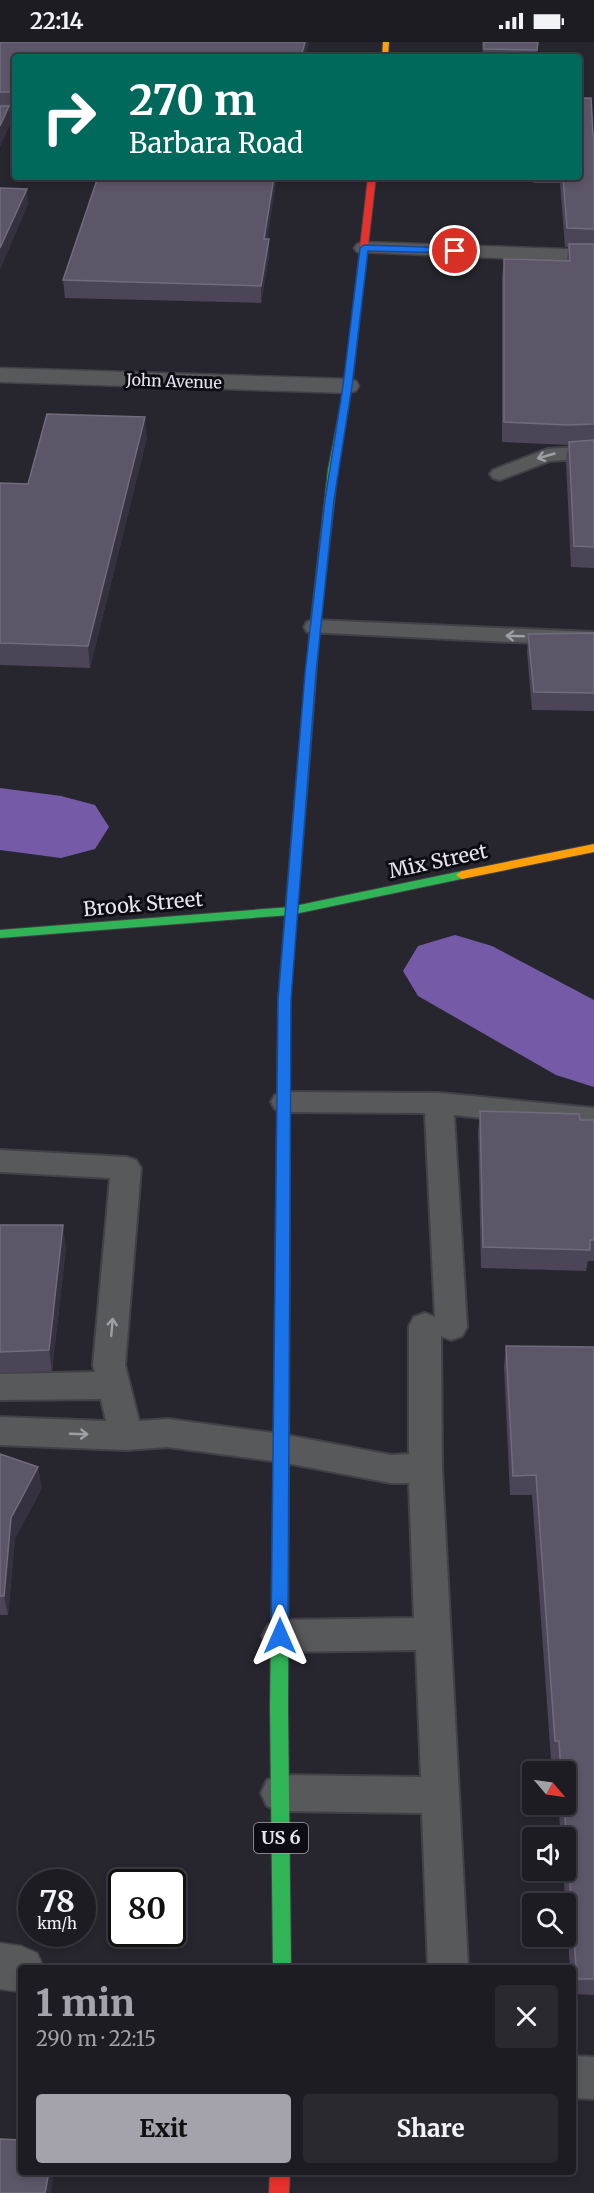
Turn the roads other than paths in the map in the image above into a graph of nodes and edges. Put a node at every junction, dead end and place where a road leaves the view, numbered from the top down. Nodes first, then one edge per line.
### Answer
1 (372, 180) edge
2 (364, 248) junction
3 (594, 256) edge
4 (0, 375) edge
5 (348, 386) junction
6 (594, 452) edge
7 (500, 474) dead end
8 (315, 627) junction
9 (594, 639) edge
10 (594, 848) edge
11 (290, 911) junction
12 (0, 934) edge
13 (285, 1102) junction
14 (439, 1103) junction
15 (594, 1119) edge
16 (0, 1161) edge
17 (114, 1385) junction
18 (0, 1387) edge
19 (36, 1387) junction
20 (0, 1431) edge
21 (41, 1432) junction
22 (126, 1436) junction
23 (281, 1448) junction
24 (425, 1468) junction
25 (432, 1634) junction
26 (280, 1636) junction
27 (280, 1793) junction
28 (440, 1795) junction
29 (282, 1965) edge
30 (448, 1965) edge
31 (0, 1966) edge
32 (18, 1969) edge
33 (576, 2077) edge
34 (594, 2078) edge
35 (280, 2175) edge
36 (279, 2193) edge

1 - 2 main road, US 6
2 - 3 street
2 - 5 main road, US 6
4 - 5 street, John Avenue
5 - 8 main road, US 6
6 -> 7 lane
9 -> 8 lane
8 - 11 main road, US 6
10 - 11 main road, Mix Street
11 - 12 main road, Brook Street
11 - 13 main road, US 6
13 - 14 lane
13 - 23 main road, US 6
14 - 15 lane
14 - 24 lane
17 -> 16 lane
17 - 19 lane
17 - 22 lane
18 - 19 lane
19 - 21 lane
20 - 21 lane
21 -> 22 lane
22 - 23 lane
23 - 24 lane
23 - 26 main road, US 6
24 - 25 lane
25 - 26 lane
25 - 28 lane
26 - 27 main road, US 6
27 - 28 lane
27 - 29 main road, US 6
28 - 30 lane
31 - 32 street
33 - 34 lane
35 - 36 main road

